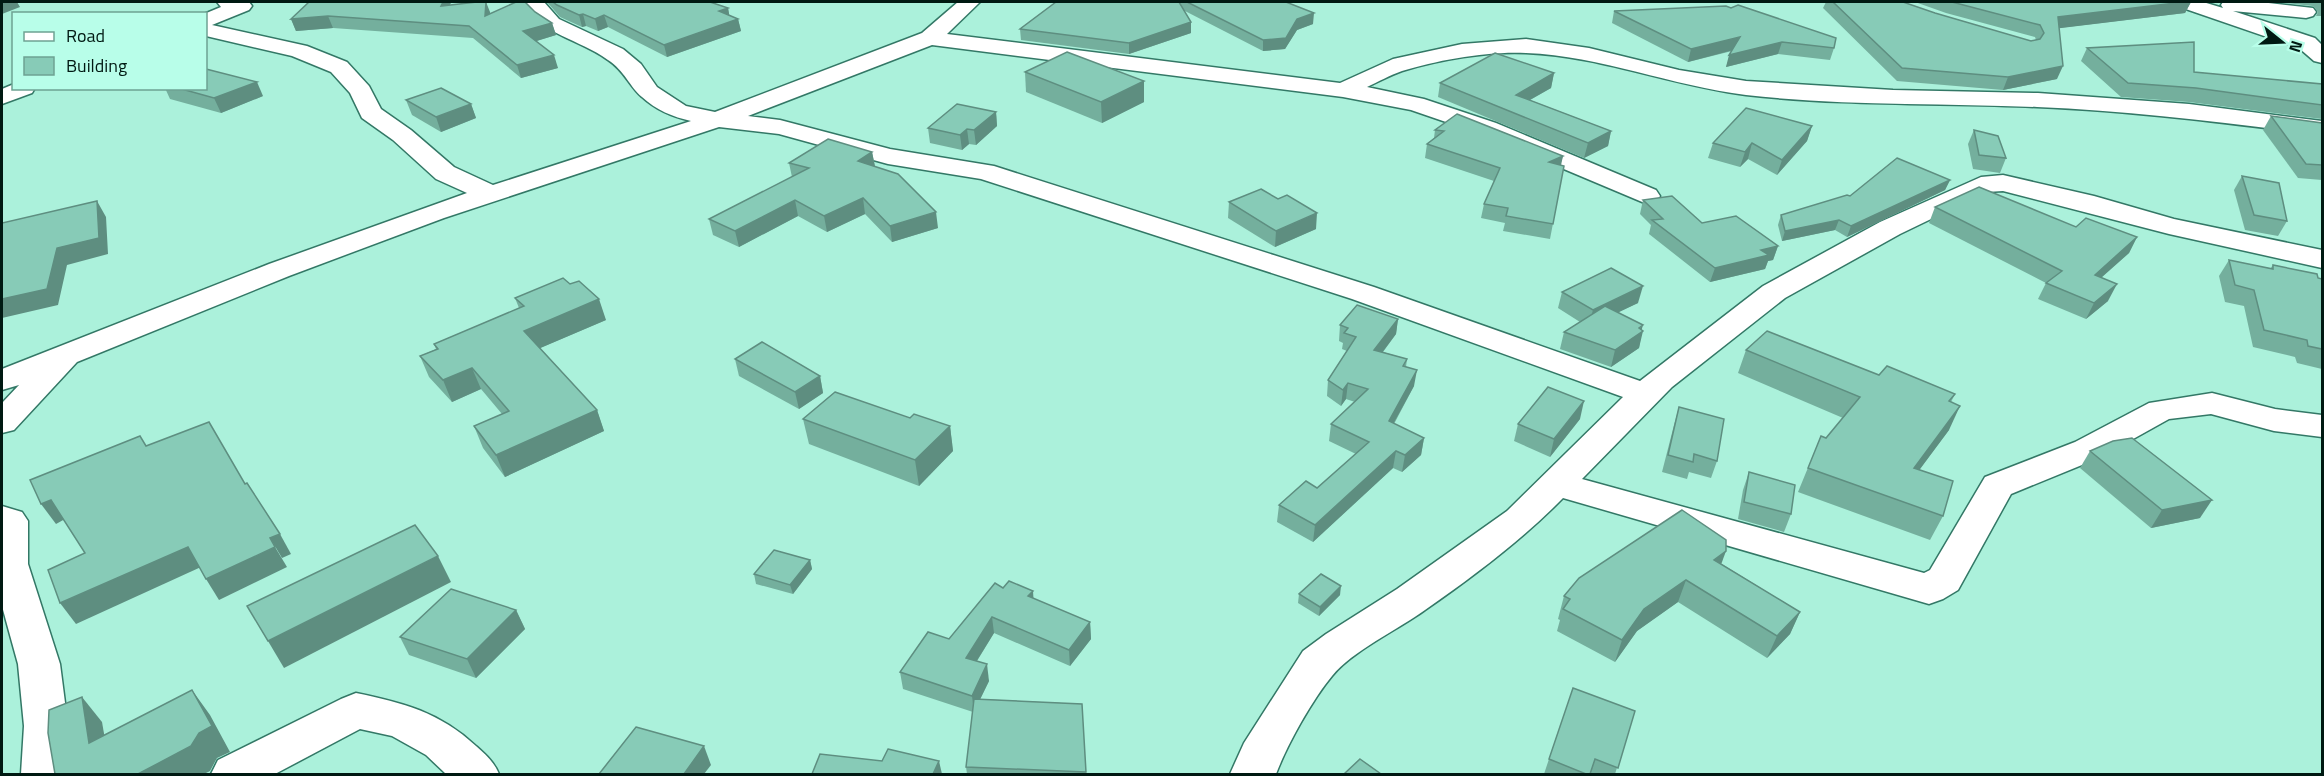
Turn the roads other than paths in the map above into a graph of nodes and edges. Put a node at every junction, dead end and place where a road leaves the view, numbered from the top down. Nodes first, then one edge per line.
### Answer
1 (533, 2) edge
2 (970, 2) edge
3 (242, 3) edge
4 (2188, 3) edge
5 (2306, 12) dead end
6 (207, 20) edge
7 (207, 30) edge
8 (930, 38) junction
9 (2317, 48) edge
10 (19, 90) edge
11 (1343, 90) junction
12 (2, 97) edge
13 (714, 120) junction
14 (2322, 128) edge
15 (492, 194) junction
16 (1647, 196) dead end
17 (2322, 259) edge
18 (71, 352) junction
19 (2, 380) edge
20 (1646, 394) junction
21 (2, 422) edge
22 (2322, 426) edge
23 (1557, 484) junction
24 (2, 519) edge
25 (5, 564) edge
26 (44, 774) edge
27 (234, 774) edge
28 (476, 774) edge
29 (1253, 774) edge

1 - 13 street
2 - 8 street
3 - 6 street
4 - 5 street
4 - 9 street
7 - 15 street
8 - 11 street
8 - 13 street
10 - 12 street
11 - 14 street
11 - 16 street
13 - 15 street
13 - 20 street
15 - 18 street
17 - 20 street
18 - 19 street
18 - 21 street
20 - 23 street
22 - 23 street
23 - 29 street
24 - 25 street
25 - 26 street
27 - 28 street

